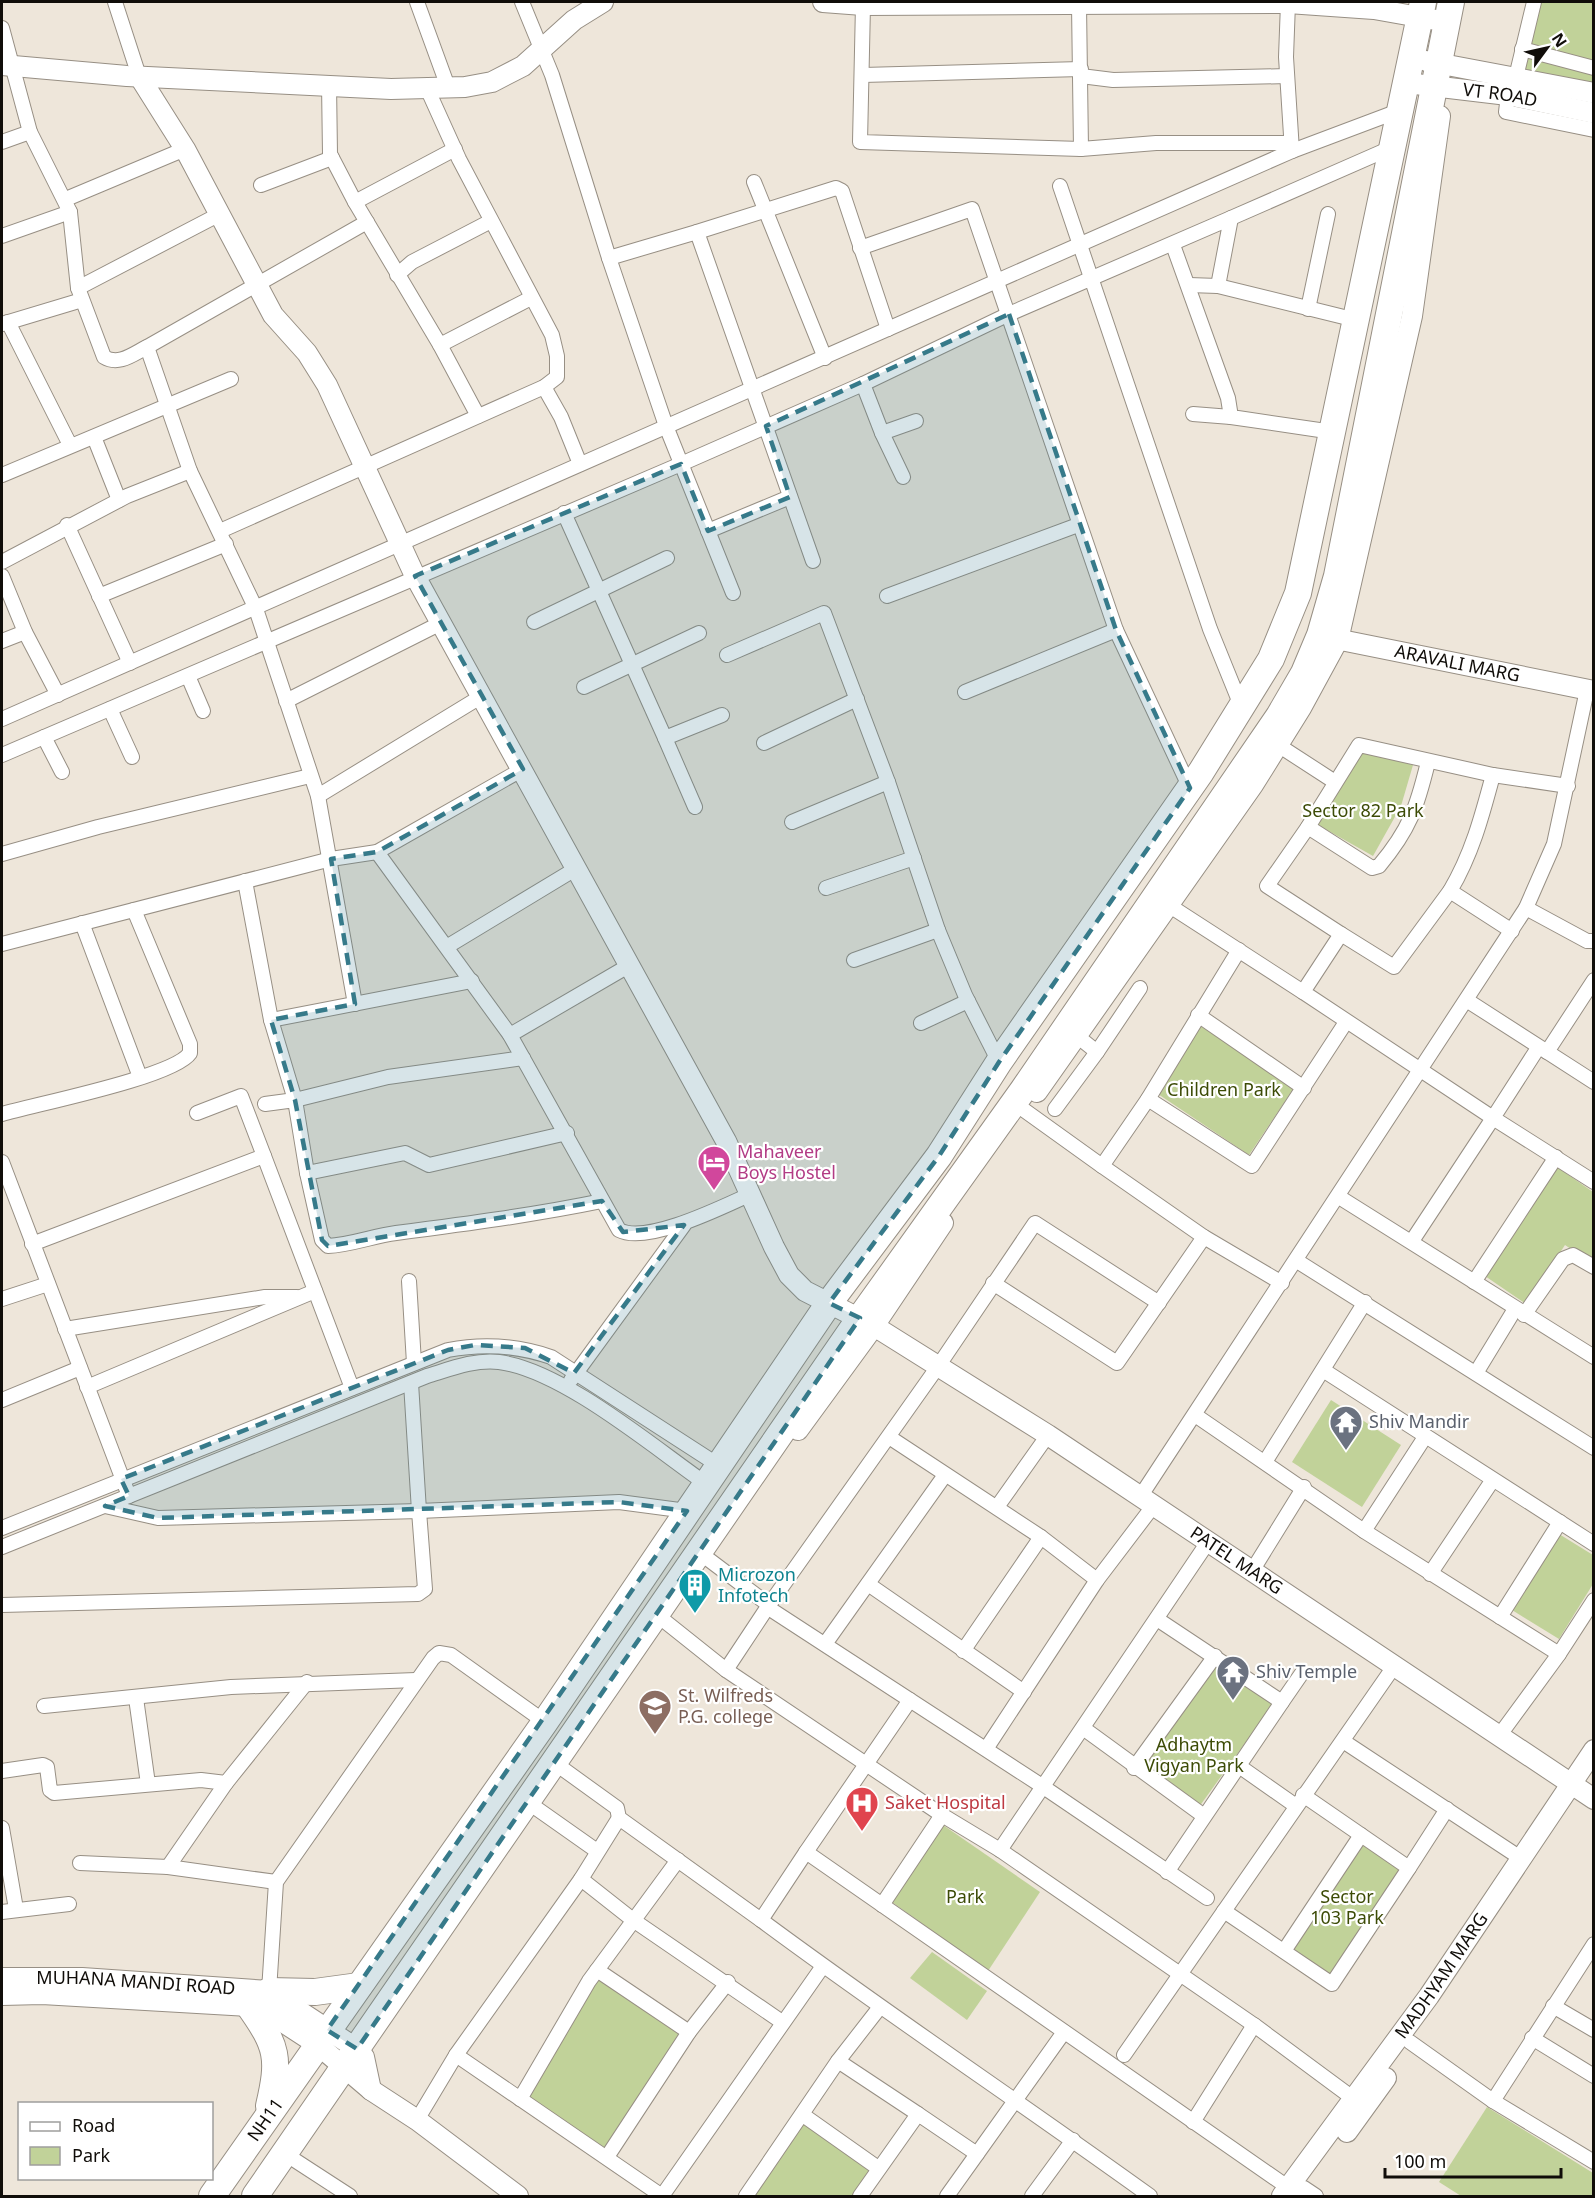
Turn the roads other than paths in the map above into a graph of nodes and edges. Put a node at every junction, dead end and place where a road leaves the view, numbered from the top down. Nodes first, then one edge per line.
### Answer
1 (115, 2) edge
2 (417, 2) edge
3 (522, 2) edge
4 (603, 2) edge
5 (826, 2) edge
6 (1534, 2) edge
7 (1288, 3) junction
8 (1315, 3) edge
9 (1073, 4) edge
10 (863, 5) junction
11 (1453, 8) edge
12 (1421, 9) edge
13 (2, 28) edge
14 (1522, 49) junction
15 (542, 51) junction
16 (6, 65) edge
17 (1593, 68) edge
18 (1409, 71) junction
19 (1081, 72) junction
20 (863, 75) junction
21 (1440, 75) junction
22 (139, 76) junction
23 (1287, 76) junction
24 (329, 84) junction
25 (426, 86) junction
26 (1512, 86) junction
27 (448, 87) junction
28 (1593, 93) edge
29 (1401, 110) junction
30 (1593, 113) edge
31 (1593, 130) edge
32 (30, 132) junction
33 (2, 142) edge
34 (1291, 147) junction
35 (1393, 147) junction
36 (185, 149) junction
37 (455, 149) junction
38 (1081, 149) junction
39 (332, 158) junction
40 (754, 182) dead end
41 (261, 185) dead end
42 (1060, 186) dead end
43 (355, 202) junction
44 (68, 206) junction
45 (767, 211) junction
46 (1328, 213) dead end
47 (218, 215) junction
48 (1231, 218) junction
49 (491, 220) junction
50 (367, 222) junction
51 (697, 232) junction
52 (2, 236) edge
53 (1173, 244) junction
54 (1080, 246) junction
55 (860, 248) junction
56 (609, 258) junction
57 (397, 274) junction
58 (1090, 279) junction
59 (999, 282) junction
60 (1189, 285) junction
61 (1218, 286) junction
62 (257, 287) junction
63 (80, 294) junction
64 (531, 298) junction
65 (1308, 309) junction
66 (1009, 314) junction
67 (1356, 320) junction
68 (5, 323) edge
69 (888, 329) junction
70 (440, 345) junction
71 (147, 347) junction
72 (825, 358) junction
73 (231, 379) dead end
74 (863, 384) junction
75 (544, 387) junction
76 (752, 388) junction
77 (170, 406) junction
78 (1193, 414) dead end
79 (477, 416) junction
80 (1231, 417) junction
81 (916, 421) dead end
82 (666, 426) junction
83 (766, 426) junction
84 (1333, 432) junction
85 (882, 433) junction
86 (94, 437) junction
87 (70, 445) junction
88 (580, 464) junction
89 (681, 464) junction
90 (364, 467) junction
91 (190, 471) junction
92 (2, 475) edge
93 (903, 477) dead end
94 (790, 497) junction
95 (119, 500) junction
96 (564, 513) junction
97 (67, 525) junction
98 (1078, 525) junction
99 (708, 531) junction
100 (223, 537) junction
101 (399, 543) junction
102 (668, 558) dead end
103 (813, 561) dead end
104 (2, 562) edge
105 (2, 576) edge
106 (415, 576) junction
107 (600, 589) junction
108 (733, 593) dead end
109 (99, 596) junction
110 (886, 596) dead end
111 (255, 609) junction
112 (441, 622) junction
113 (534, 622) dead end
114 (1116, 630) junction
115 (25, 632) junction
116 (699, 633) dead end
117 (1329, 638) junction
118 (2, 641) edge
119 (265, 643) junction
120 (727, 655) dead end
121 (130, 663) junction
122 (632, 663) junction
123 (188, 676) junction
124 (584, 687) dead end
125 (1590, 691) edge
126 (965, 692) dead end
127 (58, 695) junction
128 (482, 696) junction
129 (857, 699) junction
130 (286, 701) junction
131 (1242, 708) junction
132 (110, 710) junction
133 (203, 711) dead end
134 (722, 715) dead end
135 (2, 719) edge
136 (44, 737) junction
137 (665, 738) junction
138 (764, 743) dead end
139 (1278, 745) junction
140 (2, 755) edge
141 (132, 757) dead end
142 (1428, 762) junction
143 (523, 769) junction
144 (62, 772) dead end
145 (1493, 775) junction
146 (310, 776) junction
147 (888, 782) junction
148 (1335, 782) junction
149 (1568, 786) junction
150 (1190, 788) junction
151 (318, 796) junction
152 (695, 807) dead end
153 (792, 822) dead end
154 (1308, 827) junction
155 (377, 852) junction
156 (2, 854) edge
157 (914, 858) junction
158 (331, 859) junction
159 (577, 868) junction
160 (245, 881) junction
161 (826, 888) dead end
162 (1449, 891) junction
163 (1170, 906) junction
164 (1526, 908) junction
165 (134, 910) junction
166 (82, 923) junction
167 (938, 930) junction
168 (1512, 931) junction
169 (1341, 934) junction
170 (1593, 941) edge
171 (2, 944) edge
172 (448, 946) junction
173 (1239, 950) junction
174 (854, 960) dead end
175 (630, 965) junction
176 (1593, 980) edge
177 (472, 981) junction
178 (1140, 988) dead end
179 (1304, 992) junction
180 (968, 1001) junction
181 (1468, 1001) junction
182 (355, 1005) junction
183 (1198, 1015) junction
184 (271, 1020) junction
185 (1346, 1022) junction
186 (921, 1023) dead end
187 (510, 1035) junction
188 (1077, 1036) junction
189 (1542, 1050) junction
190 (1097, 1052) junction
191 (524, 1058) junction
192 (999, 1062) junction
193 (1421, 1072) junction
194 (140, 1077) junction
195 (1593, 1082) edge
196 (1304, 1088) junction
197 (1148, 1099) junction
198 (295, 1100) junction
199 (266, 1104) dead end
200 (1055, 1109) dead end
201 (1024, 1110) junction
202 (197, 1113) dead end
203 (2, 1114) edge
204 (1493, 1118) junction
205 (567, 1133) junction
206 (264, 1156) junction
207 (1556, 1157) junction
208 (2, 1162) edge
209 (1102, 1166) junction
210 (307, 1173) junction
211 (1593, 1182) edge
212 (751, 1194) junction
213 (1339, 1197) junction
214 (8, 1201) edge
215 (602, 1201) junction
216 (684, 1225) junction
217 (1204, 1237) junction
218 (1412, 1241) junction
219 (32, 1244) junction
220 (1297, 1260) junction
221 (1593, 1267) edge
222 (410, 1281) dead end
223 (1474, 1282) junction
224 (993, 1283) junction
225 (48, 1284) junction
226 (1281, 1284) junction
227 (315, 1291) junction
228 (301, 1297) junction
229 (2, 1299) edge
230 (1365, 1302) junction
231 (829, 1303) junction
232 (1159, 1303) junction
233 (1520, 1312) junction
234 (867, 1322) junction
235 (65, 1329) junction
236 (1593, 1358) edge
237 (414, 1363) junction
238 (939, 1365) junction
239 (80, 1368) junction
240 (1323, 1370) junction
241 (1476, 1372) junction
242 (574, 1373) junction
243 (411, 1383) junction
244 (568, 1387) junction
245 (87, 1388) junction
246 (352, 1388) junction
247 (2, 1400) edge
248 (1195, 1415) junction
249 (1048, 1435) junction
250 (889, 1437) junction
251 (1425, 1437) junction
252 (1593, 1448) edge
253 (1265, 1462) junction
254 (711, 1474) junction
255 (945, 1475) junction
256 (121, 1479) junction
257 (1492, 1481) junction
258 (1304, 1487) junction
259 (129, 1497) junction
260 (1147, 1501) junction
261 (105, 1506) junction
262 (997, 1508) junction
263 (419, 1511) junction
264 (687, 1511) junction
265 (1560, 1522) junction
266 (2, 1528) edge
267 (1364, 1531) junction
268 (1041, 1537) junction
269 (1208, 1542) junction
270 (1593, 1544) edge
271 (2, 1547) edge
272 (708, 1560) junction
273 (1252, 1571) junction
274 (1430, 1574) junction
275 (1097, 1580) junction
276 (868, 1584) junction
277 (1593, 1600) edge
278 (2, 1605) edge
279 (768, 1606) junction
280 (1500, 1617) junction
281 (660, 1619) junction
282 (1157, 1619) junction
283 (825, 1644) junction
284 (963, 1651) junction
285 (1559, 1654) junction
286 (1215, 1656) junction
287 (1395, 1665) junction
288 (726, 1670) junction
289 (1302, 1673) dead end
290 (416, 1680) junction
291 (307, 1682) junction
292 (1024, 1692) junction
293 (136, 1698) junction
294 (910, 1700) junction
295 (1282, 1702) junction
296 (44, 1706) dead end
297 (545, 1722) junction
298 (1083, 1728) junction
299 (1499, 1736) junction
300 (1342, 1741) junction
301 (986, 1749) junction
302 (1593, 1750) edge
303 (866, 1763) junction
304 (1239, 1767) junction
305 (1134, 1768) junction
306 (563, 1769) junction
307 (2, 1771) edge
308 (1593, 1773) edge
309 (226, 1783) junction
310 (148, 1784) junction
311 (1042, 1786) junction
312 (1582, 1792) edge
313 (1300, 1801) junction
314 (536, 1808) junction
315 (1447, 1809) junction
316 (942, 1815) junction
317 (1204, 1816) junction
318 (619, 1818) junction
319 (2, 1828) edge
320 (1361, 1835) junction
321 (1000, 1850) junction
322 (597, 1851) junction
323 (806, 1852) junction
324 (1522, 1859) junction
325 (678, 1860) junction
326 (80, 1863) dead end
327 (168, 1867) junction
328 (1409, 1868) junction
329 (1167, 1872) junction
330 (581, 1879) junction
331 (276, 1882) junction
332 (1207, 1898) dead end
333 (69, 1904) dead end
334 (882, 1905) junction
335 (16, 1909) junction
336 (1224, 1911) junction
337 (2, 1912) edge
338 (633, 1920) junction
339 (761, 1920) junction
340 (1592, 1948) edge
341 (1284, 1951) junction
342 (823, 1966) junction
343 (597, 1970) junction
344 (1180, 1975) junction
345 (2, 1978) edge
346 (728, 1982) junction
347 (359, 1986) junction
348 (2, 1995) edge
349 (259, 1999) junction
350 (880, 2007) junction
351 (1553, 2007) junction
352 (782, 2022) junction
353 (1254, 2025) junction
354 (689, 2031) junction
355 (1593, 2031) edge
356 (1064, 2032) junction
357 (323, 2037) junction
358 (1532, 2038) junction
359 (1410, 2042) junction
360 (456, 2055) junction
361 (1124, 2055) dead end
362 (838, 2061) junction
363 (354, 2062) junction
364 (1593, 2076) edge
365 (520, 2099) junction
366 (1354, 2099) junction
367 (1016, 2100) junction
368 (1494, 2101) junction
369 (918, 2114) junction
370 (803, 2115) junction
371 (266, 2118) junction
372 (417, 2120) junction
373 (1193, 2121) junction
374 (1072, 2140) junction
375 (977, 2154) junction
376 (607, 2157) junction
377 (293, 2159) junction
378 (1593, 2162) edge
379 (879, 2168) junction
380 (1298, 2193) edge
381 (212, 2196) edge
382 (255, 2196) edge
383 (267, 2196) edge
384 (350, 2196) edge
385 (518, 2196) edge
386 (662, 2196) edge
387 (746, 2196) edge
388 (860, 2196) edge
389 (947, 2196) edge
390 (1032, 2196) edge
391 (1150, 2196) edge

1 - 22 street
2 - 27 street
3 - 15 street
4 - 15 street
5 - 10 street
6 - 14 street
7 - 8 street
7 - 9 street
7 - 23 street
8 - 12 street
9 - 10 street
9 - 19 street
10 - 20 street
11 - 12 street
11 - 21 highway
12 - 18 highway, NH11
13 - 16 street
14 - 17 street
14 - 26 street
15 - 27 street
15 - 56 street
16 - 22 street
16 - 32 street
18 - 21 street, VT ROAD
18 - 29 highway, NH11
19 - 20 street
19 - 23 street
19 - 38 street
20 - 38 street
21 - 26 street, VT ROAD
21 - 117 highway
22 - 24 street
22 - 36 street, PATEL MARG
23 - 34 street
24 - 25 street
24 - 39 street
25 - 27 street
25 - 37 street
26 - 28 street, VT ROAD
26 - 30 street, VT ROAD
26 - 31 street
29 - 34 street
29 - 35 highway, NH11
32 - 33 street
32 - 44 street
34 - 38 street
34 - 54 street
35 - 48 street
35 - 67 highway, NH11
36 - 44 street
36 - 47 street, PATEL MARG
37 - 43 street
37 - 49 street
39 - 41 street
39 - 43 street
40 - 45 street
42 - 54 street
43 - 50 street
44 - 52 street
44 - 63 street
45 - 51 street
45 - 55 street
45 - 72 street
46 - 65 street
47 - 62 street, PATEL MARG
47 - 63 street
48 - 53 street
48 - 61 street
49 - 57 street
49 - 64 street
50 - 57 street
50 - 62 street
51 - 56 street
51 - 76 street
53 - 58 street
53 - 60 street
54 - 58 street
54 - 59 street
55 - 59 street
55 - 69 street
56 - 82 street
57 - 70 street
58 - 66 street
58 - 131 street
59 - 66 street
59 - 69 street
60 - 61 street
60 - 80 street
61 - 65 street
62 - 71 street
62 - 90 street, PATEL MARG
63 - 68 street
63 - 71 street
64 - 70 street
64 - 75 street
65 - 67 street
66 - 74 street
66 - 98 street
67 - 84 highway, NH11
68 - 87 street
69 - 72 street
70 - 79 street
71 - 77 street
72 - 76 street
73 - 77 street
74 - 83 street
74 - 85 street
75 - 79 street
75 - 88 street
76 - 82 street
76 - 83 street
77 - 86 street
77 - 91 street
78 - 80 street
79 - 90 street
80 - 84 street
81 - 85 street
82 - 88 street
82 - 89 street
83 - 89 street
83 - 94 street
84 - 131 highway, NH11
85 - 93 street
86 - 87 street
86 - 95 street
87 - 92 street
88 - 101 street
89 - 96 street
89 - 99 street
90 - 100 street
90 - 101 street, PATEL MARG
91 - 95 street
91 - 100 street
94 - 99 street
94 - 103 street
95 - 97 street
96 - 106 street
96 - 107 street
97 - 104 street
97 - 109 street
98 - 110 street
98 - 114 street
99 - 108 street
100 - 109 street
100 - 111 street
101 - 106 street, PATEL MARG
101 - 111 street
102 - 107 street
105 - 115 street
106 - 112 street, PATEL MARG
106 - 119 street
107 - 113 street
107 - 122 street
109 - 121 street
111 - 119 street
111 - 121 street
112 - 128 street, PATEL MARG
112 - 130 street
114 - 126 street
114 - 150 street
115 - 118 street
115 - 127 street
116 - 122 street
117 - 125 street, ARAVALI MARG
117 - 139 street
117 - 234 highway
119 - 123 street
119 - 130 street
120 - 129 street
121 - 127 street
122 - 124 street
122 - 137 street
123 - 132 street
123 - 133 street
125 - 149 street
127 - 135 street
128 - 143 street, PATEL MARG
128 - 151 street
129 - 138 street
129 - 147 street
130 - 146 street
131 - 150 highway, NH11
132 - 136 street
132 - 141 street
134 - 137 street
136 - 140 street
136 - 144 street
137 - 152 street
139 - 148 street
139 - 163 street
142 - 145 street
142 - 148 street
142 - 154 street
143 - 155 street
143 - 159 street, PATEL MARG
145 - 149 street
145 - 162 street
146 - 151 street
146 - 156 street
147 - 153 street
147 - 157 street
148 - 154 street
149 - 164 street
150 - 192 highway, NH11
151 - 158 street
154 - 169 street
155 - 158 street
155 - 172 street
157 - 161 street
157 - 167 street
158 - 160 street
158 - 182 street
159 - 172 street
159 - 175 street, PATEL MARG
160 - 165 street
160 - 184 street
162 - 168 street
162 - 169 street
163 - 173 street
163 - 188 street
164 - 168 street
164 - 170 street
165 - 166 street
165 - 194 street
166 - 171 street
166 - 194 street
167 - 174 street
167 - 180 street
168 - 181 street
169 - 179 street
172 - 177 street
173 - 179 street
173 - 183 street
175 - 187 street
175 - 212 street, PATEL MARG
176 - 189 street
177 - 182 street
177 - 187 street
178 - 190 street
179 - 185 street
180 - 186 street
180 - 192 street
181 - 189 street
181 - 193 street
182 - 184 street
183 - 196 street
183 - 197 street
184 - 198 street
185 - 193 street
185 - 196 street
187 - 191 street
188 - 190 street
188 - 201 street
189 - 195 street
189 - 204 street
190 - 200 street
191 - 198 street
191 - 205 street
192 - 231 highway, NH11
193 - 204 street
193 - 213 street
194 - 203 street
196 - 197 street
197 - 209 street
198 - 199 street
198 - 210 street
201 - 209 street
201 - 234 street
202 - 206 street
204 - 207 street
204 - 218 street
205 - 210 street
205 - 215 street
206 - 219 street
206 - 227 street
207 - 211 street
207 - 223 street
208 - 214 street
209 - 217 street
210 - 215 street
212 - 216 street
212 - 231 street, PATEL MARG
213 - 218 street
213 - 220 street
214 - 219 street
215 - 216 street
216 - 242 street
217 - 226 street
217 - 232 street
218 - 223 street
219 - 225 street
220 - 226 street
220 - 230 street
221 - 233 street
222 - 237 street
223 - 233 street
224 - 232 street
224 - 232 street
224 - 238 street
225 - 229 street
225 - 235 street
226 - 248 street
227 - 228 street
227 - 246 street
228 - 235 street
228 - 245 street
230 - 240 street
230 - 241 street
231 - 234 street, PATEL MARG
231 - 254 highway, NH11
233 - 236 street
233 - 241 street
234 - 238 street, PATEL MARG
234 - 272 street
234 - 281 highway
235 - 239 street
237 - 242 street
237 - 246 street
238 - 249 street, PATEL MARG
238 - 250 street
239 - 245 street
239 - 247 street
240 - 251 street
240 - 253 street
241 - 252 street
242 - 244 street
242 - 254 street
243 - 244 street
243 - 259 street
243 - 263 street
244 - 254 street
245 - 256 street
246 - 256 street
248 - 253 street
248 - 260 street
249 - 260 street, PATEL MARG
249 - 262 street
250 - 255 street
250 - 279 street
251 - 257 street
251 - 267 street
253 - 258 street
254 - 264 highway, NH11
255 - 262 street
255 - 276 street
256 - 259 street
256 - 266 street
257 - 265 street
257 - 274 street
258 - 267 street
258 - 273 street
259 - 261 street
260 - 269 street, PATEL MARG
260 - 275 street
261 - 263 street
261 - 271 street
262 - 268 street
263 - 264 street
263 - 278 street
264 - 297 highway, NH11
265 - 270 street
265 - 280 street
267 - 274 street
268 - 275 street
268 - 284 street
269 - 273 street, PATEL MARG
269 - 282 street
272 - 279 street
272 - 281 street
273 - 287 street, PATEL MARG
274 - 280 street
275 - 292 street
276 - 283 street
276 - 284 street
277 - 285 street
279 - 283 street
279 - 288 street
280 - 285 street
281 - 288 street
281 - 306 street
281 - 363 highway
282 - 286 street
282 - 298 street
283 - 294 street
284 - 292 street
285 - 299 street
286 - 295 street
286 - 305 street
287 - 299 street, PATEL MARG
287 - 300 street
288 - 303 street
289 - 295 street
290 - 291 street
290 - 297 street
290 - 331 street
291 - 293 street
291 - 309 street
292 - 301 street
293 - 296 street
293 - 310 street
294 - 301 street
294 - 303 street
295 - 304 street
297 - 347 highway, NH11
298 - 305 street
298 - 311 street
299 - 312 street, PATEL MARG
300 - 313 street
300 - 315 street
301 - 311 street
302 - 312 street, MADHYAM MARG
303 - 316 street
303 - 323 street
304 - 313 street
304 - 317 street
305 - 317 street
306 - 314 street
306 - 318 street
307 - 310 street
308 - 312 street, MADHYAM MARG
309 - 310 street
309 - 327 street
311 - 321 street
311 - 329 street
312 - 324 street, MADHYAM MARG
312 - 359 street, MADHYAM MARG
313 - 320 street
313 - 336 street
314 - 322 street
314 - 363 street
315 - 324 street
315 - 328 street
316 - 321 street
316 - 334 street
317 - 329 street
318 - 322 street
318 - 325 street
319 - 335 street
320 - 328 street
320 - 341 street
321 - 344 street
322 - 330 street
323 - 334 street
323 - 339 street
324 - 366 street, MADHYAM MARG
325 - 338 street
325 - 339 street
326 - 327 street
327 - 331 street
328 - 341 street
329 - 332 street
330 - 338 street
330 - 360 street
331 - 349 street
333 - 335 street
334 - 356 street
335 - 337 street
336 - 341 street
336 - 344 street
338 - 343 street
338 - 346 street
339 - 342 street
340 - 351 street
342 - 350 street
342 - 352 street
343 - 354 street
343 - 365 street
344 - 353 street
344 - 361 street
345 - 349 street, MUHANA MANDI ROAD
346 - 352 street
346 - 354 street
347 - 349 highway
347 - 357 highway, NH11
348 - 349 street
349 - 357 street
349 - 371 highway
350 - 362 street
350 - 367 street
351 - 355 street
351 - 358 street
352 - 386 street
353 - 366 street
353 - 373 street
354 - 376 street
356 - 367 street
356 - 373 street
357 - 363 street
357 - 371 highway, NH11
358 - 364 street
358 - 368 street
359 - 368 street
359 - 380 street, MADHYAM MARG
360 - 365 street
360 - 372 street
362 - 369 street
362 - 370 street
363 - 372 street
363 - 377 street
363 - 382 highway
365 - 376 street
366 - 380 street, MADHYAM MARG
367 - 374 street
367 - 375 street
368 - 378 street
369 - 375 street
369 - 379 street
370 - 379 street
370 - 387 street
371 - 381 highway, NH11
372 - 385 street
373 - 380 street
374 - 390 street
374 - 391 street
375 - 389 street
376 - 386 street
377 - 383 street
377 - 384 street
379 - 388 street

